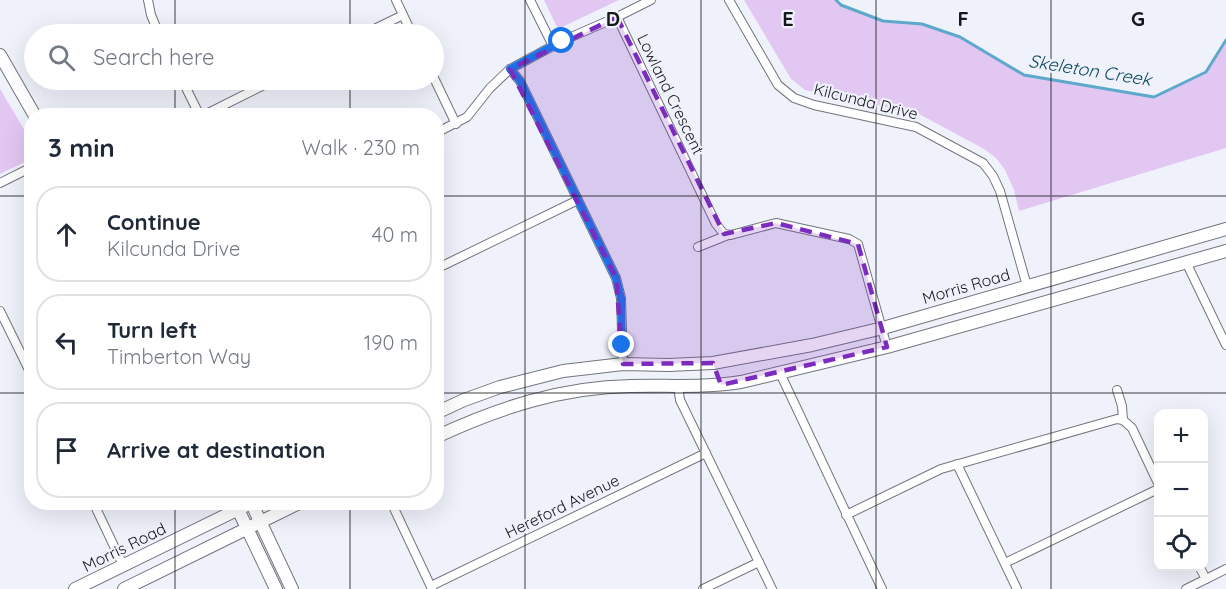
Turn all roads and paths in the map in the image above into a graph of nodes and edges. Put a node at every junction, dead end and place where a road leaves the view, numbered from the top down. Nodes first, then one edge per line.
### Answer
1 (148, 0) edge
2 (396, 0) edge
3 (530, 0) edge
4 (651, 0) edge
5 (729, 0) edge
6 (403, 15) junction
7 (617, 16) junction
8 (155, 24) edge
9 (385, 24) edge
10 (407, 24) edge
11 (553, 46) junction
12 (0, 55) edge
13 (510, 69) junction
14 (187, 90) edge
15 (254, 90) edge
16 (440, 90) edge
17 (30, 108) edge
18 (197, 108) edge
19 (217, 108) edge
20 (456, 124) junction
21 (444, 129) edge
22 (24, 171) edge
23 (0, 183) edge
24 (578, 200) junction
25 (1226, 229) edge
26 (728, 235) junction
27 (698, 248) dead end
28 (1226, 251) edge
29 (1186, 262) junction
30 (444, 265) edge
31 (1027, 286) junction
32 (0, 311) edge
33 (883, 328) junction
34 (1226, 345) edge
35 (887, 347) junction
36 (24, 360) edge
37 (713, 363) junction
38 (623, 364) junction
39 (780, 373) junction
40 (721, 385) junction
41 (678, 386) junction
42 (1117, 390) dead end
43 (444, 409) edge
44 (1123, 420) junction
45 (444, 433) edge
46 (706, 453) junction
47 (957, 464) junction
48 (1154, 475) edge
49 (1154, 491) edge
50 (97, 510) edge
51 (228, 510) edge
52 (238, 510) edge
53 (255, 510) edge
54 (285, 510) edge
55 (395, 510) edge
56 (846, 515) junction
57 (261, 522) junction
58 (247, 529) junction
59 (759, 562) junction
60 (1005, 563) junction
61 (123, 565) junction
62 (1226, 569) edge
63 (1201, 571) edge
64 (1206, 579) junction
65 (130, 588) edge
66 (432, 588) edge
67 (75, 589) edge
68 (276, 589) edge
69 (292, 589) edge
70 (703, 589) edge
71 (772, 589) edge
72 (882, 589) edge
73 (1017, 589) edge
74 (1186, 589) edge

1 - 8 street
2 - 6 street
3 - 11 street
4 - 7 street
5 - 31 street, Kilcunda Drive
6 - 9 street
6 - 10 street
7 - 11 street
7 - 26 street, Lowland Crescent
11 - 13 street
12 - 17 street
13 - 20 street
13 - 24 street
14 - 18 street
15 - 19 street
16 - 20 street
20 - 21 street
22 - 23 street
24 - 30 street
24 - 38 street
25 - 31 street, Morris Road
26 - 27 street
26 - 33 street
28 - 29 street
29 - 34 street
29 - 35 street
31 - 33 street, Morris Road
32 - 36 street
33 - 35 street
33 - 37 street, Morris Road
35 - 39 street
37 - 38 street, Morris Road
37 - 40 street
38 - 43 street, Morris Road
39 - 40 street
39 - 56 street
40 - 41 street
41 - 45 street
41 - 46 street
42 - 44 street
44 - 47 street
44 - 48 street
46 - 59 street
46 - 66 street, Hereford Avenue
47 - 56 street
47 - 60 street
49 - 60 street
50 - 61 street
51 - 61 street, Morris Road
52 - 58 street
53 - 57 street
54 - 57 street
55 - 66 street
56 - 72 street
57 - 58 street
57 - 69 street
58 - 65 street
58 - 68 street
59 - 70 street
59 - 71 street
60 - 73 street
61 - 67 street, Morris Road
62 - 64 street
63 - 64 street
64 - 74 street

